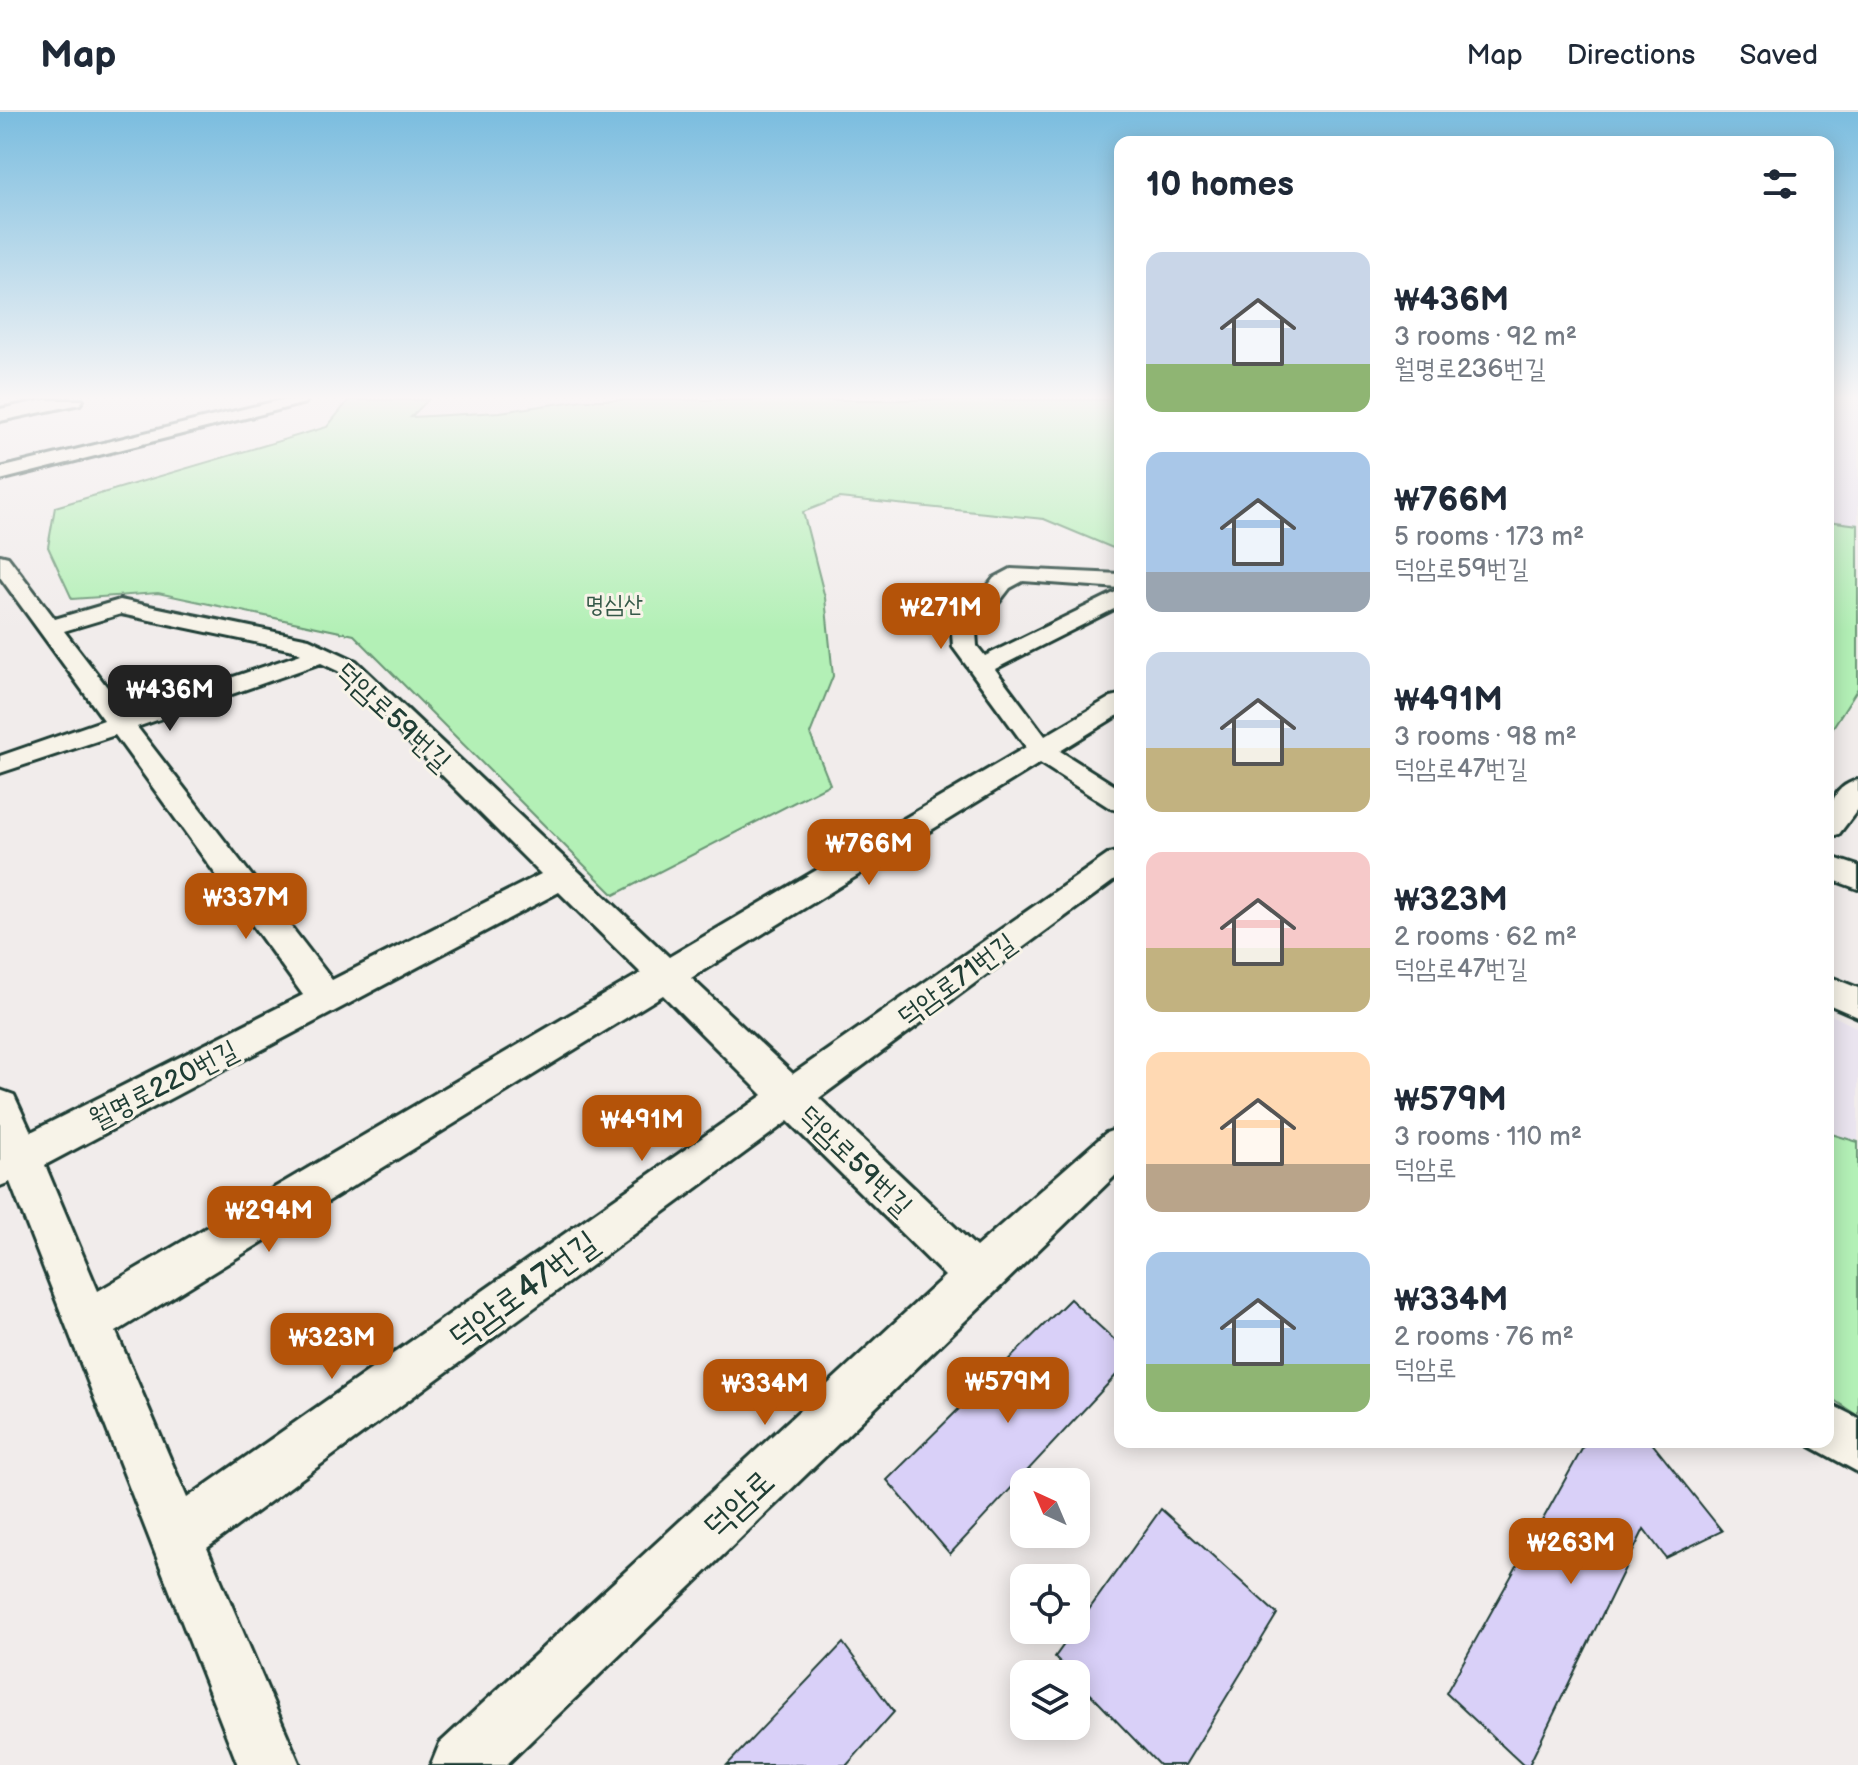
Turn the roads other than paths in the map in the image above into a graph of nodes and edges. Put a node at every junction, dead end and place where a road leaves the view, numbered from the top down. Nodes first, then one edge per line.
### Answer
1 (0, 562) edge
2 (1114, 580) edge
3 (1114, 600) edge
4 (50, 628) junction
5 (324, 654) junction
6 (980, 666) junction
7 (1114, 707) edge
8 (119, 724) junction
9 (1042, 750) junction
10 (0, 765) edge
11 (1858, 789) edge
12 (1114, 798) edge
13 (1834, 819) edge
14 (1114, 865) edge
15 (1834, 868) edge
16 (562, 877) junction
17 (1858, 878) edge
18 (666, 977) junction
19 (1834, 992) edge
20 (326, 999) junction
21 (1858, 1003) edge
22 (791, 1096) junction
23 (0, 1106) edge
24 (1114, 1150) edge
25 (10, 1163) edge
26 (976, 1277) junction
27 (88, 1323) junction
28 (1834, 1432) edge
29 (1858, 1447) edge
30 (176, 1538) junction
31 (269, 1765) edge
32 (462, 1765) edge

1 - 4 street
2 - 6 street
3 - 6 street
4 - 5 street, 덕암로59번길
4 - 8 street
5 - 8 street
5 - 16 street, 덕암로59번길
6 - 9 street
7 - 9 street
8 - 10 street
8 - 20 street
9 - 12 street
9 - 18 street
11 - 13 street
14 - 22 street, 덕암로71번길
15 - 17 street
16 - 18 street, 덕암로59번길
16 - 20 street, 월명로220번길
18 - 22 street, 덕암로59번길
18 - 27 street
19 - 21 street
20 - 25 street, 월명로220번길
22 - 26 street, 덕암로59번길
22 - 30 street, 덕암로47번길
23 - 25 street
24 - 26 street, 덕암로
25 - 27 street
26 - 32 street, 덕암로
27 - 30 street
28 - 29 street
30 - 31 street

